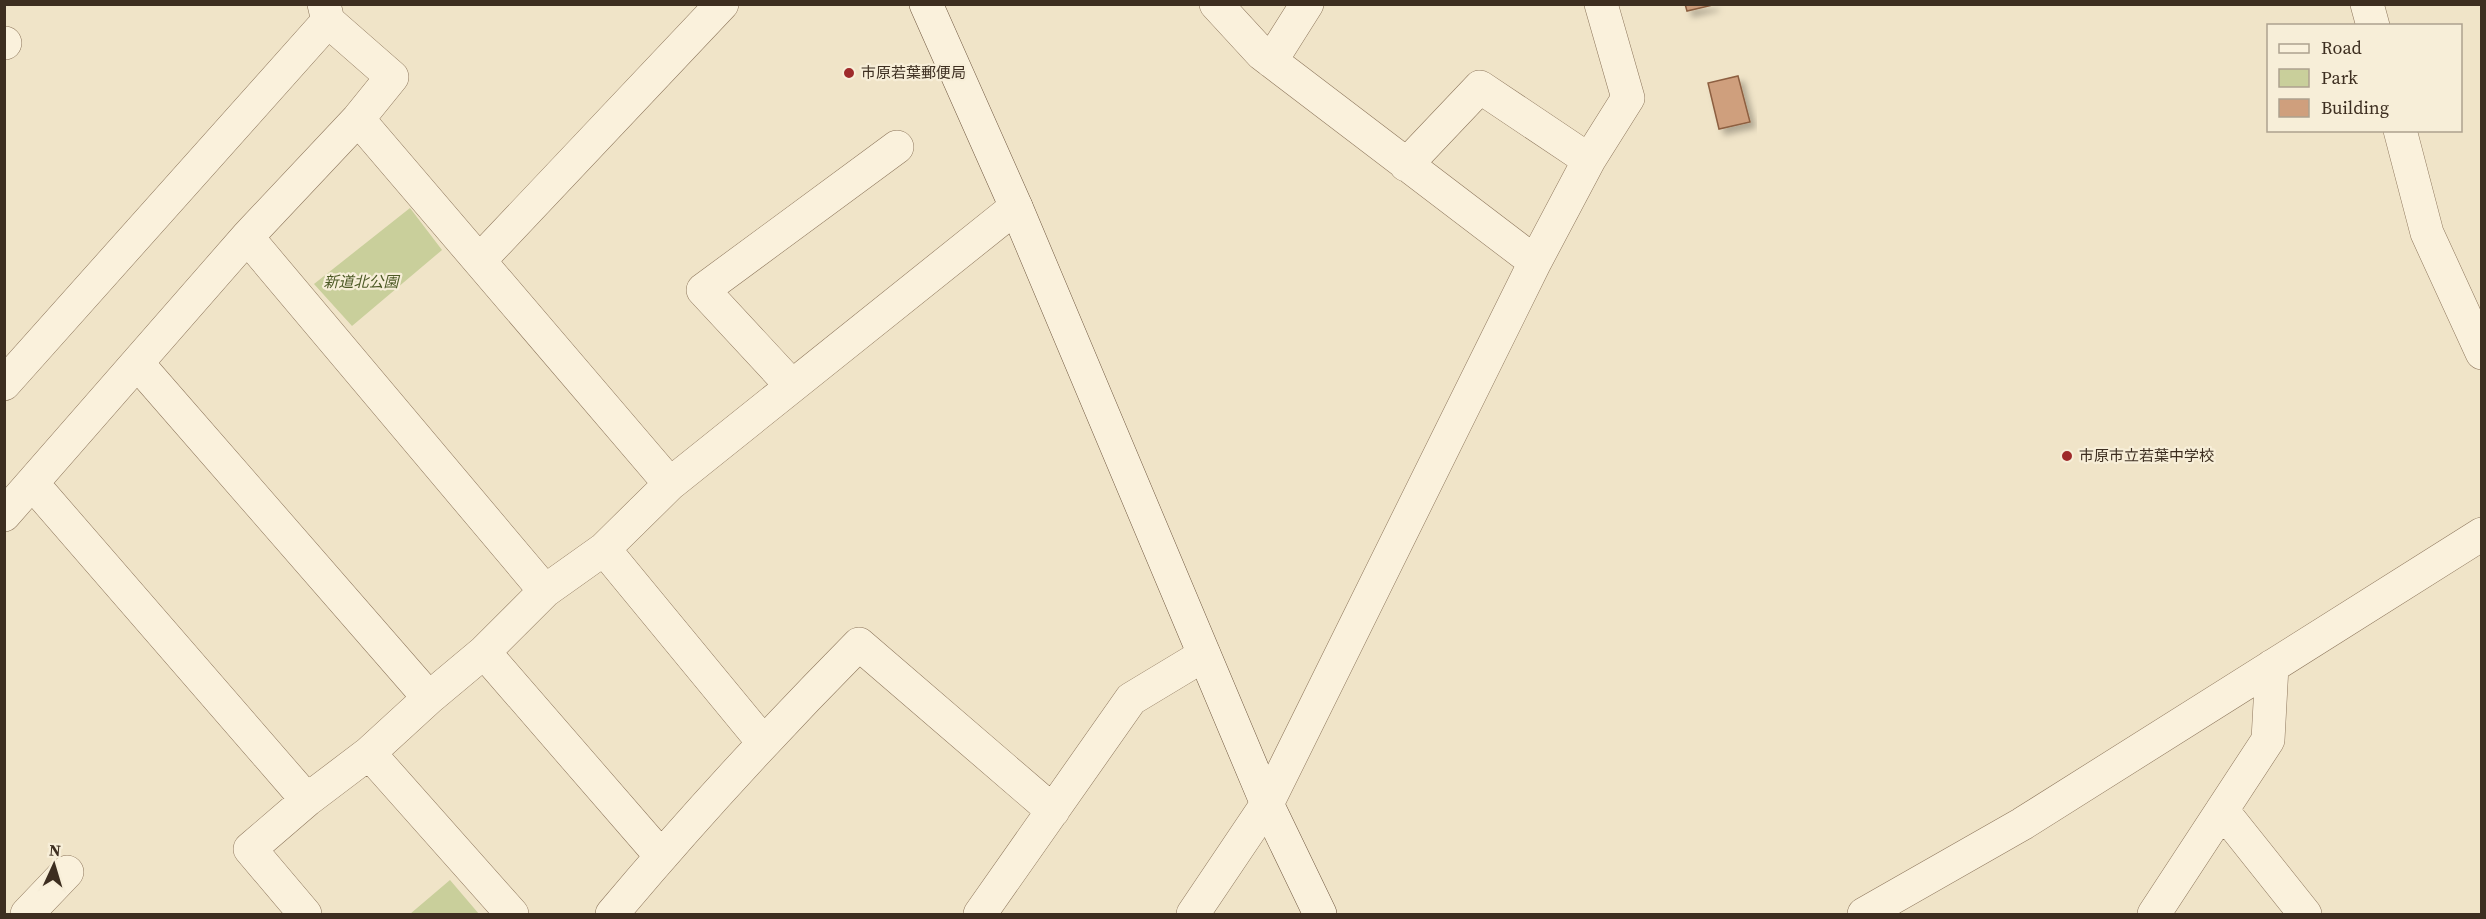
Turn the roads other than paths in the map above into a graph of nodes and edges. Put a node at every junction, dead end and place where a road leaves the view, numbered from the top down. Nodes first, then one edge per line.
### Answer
1 (722, 4) edge
2 (926, 4) edge
3 (1216, 4) edge
4 (1307, 4) edge
5 (1601, 4) edge
6 (2367, 4) edge
7 (326, 13) edge
8 (2372, 24) edge
9 (1271, 61) junction
10 (358, 119) junction
11 (2401, 132) edge
12 (897, 147) dead end
13 (1589, 160) junction
14 (1406, 165) junction
15 (1016, 207) junction
16 (247, 237) junction
17 (480, 260) junction
18 (1535, 262) junction
19 (2481, 353) edge
20 (138, 364) junction
21 (4, 384) edge
22 (792, 386) junction
23 (32, 483) junction
24 (670, 484) junction
25 (4, 515) edge
26 (2481, 534) edge
27 (604, 549) junction
28 (545, 591) junction
29 (484, 652) junction
30 (1204, 655) junction
31 (2272, 666) junction
32 (429, 698) junction
33 (763, 742) junction
34 (369, 753) junction
35 (307, 800) junction
36 (1267, 804) junction
37 (2222, 810) junction
38 (1053, 811) junction
39 (661, 856) junction
40 (67, 872) dead end
41 (980, 914) edge
42 (27, 915) edge
43 (305, 915) edge
44 (512, 915) edge
45 (612, 915) edge
46 (1193, 915) edge
47 (1320, 915) edge
48 (1864, 915) edge
49 (2154, 915) edge
50 (2306, 915) edge

1 - 17 street
2 - 15 street
3 - 9 street
4 - 9 street
5 - 13 street
6 - 8 street
7 - 10 street
7 - 21 street
9 - 14 street
10 - 16 street
10 - 17 street
11 - 19 street
12 - 22 street
13 - 14 street
13 - 18 street
14 - 18 street
15 - 22 street
15 - 30 street
16 - 20 street
16 - 28 street
17 - 24 street
18 - 36 street
20 - 23 street
20 - 32 street
22 - 24 street
23 - 25 street
23 - 35 street
24 - 27 street
26 - 31 street
27 - 28 street
27 - 33 street
28 - 29 street
29 - 32 street
29 - 39 street
30 - 36 street
30 - 38 street
31 - 37 street
31 - 48 street
32 - 34 street
33 - 38 street
33 - 39 street
34 - 35 street
34 - 44 street
35 - 43 street
36 - 46 street
36 - 47 street
37 - 49 street
37 - 50 street
38 - 41 street
39 - 45 street
40 - 42 street

